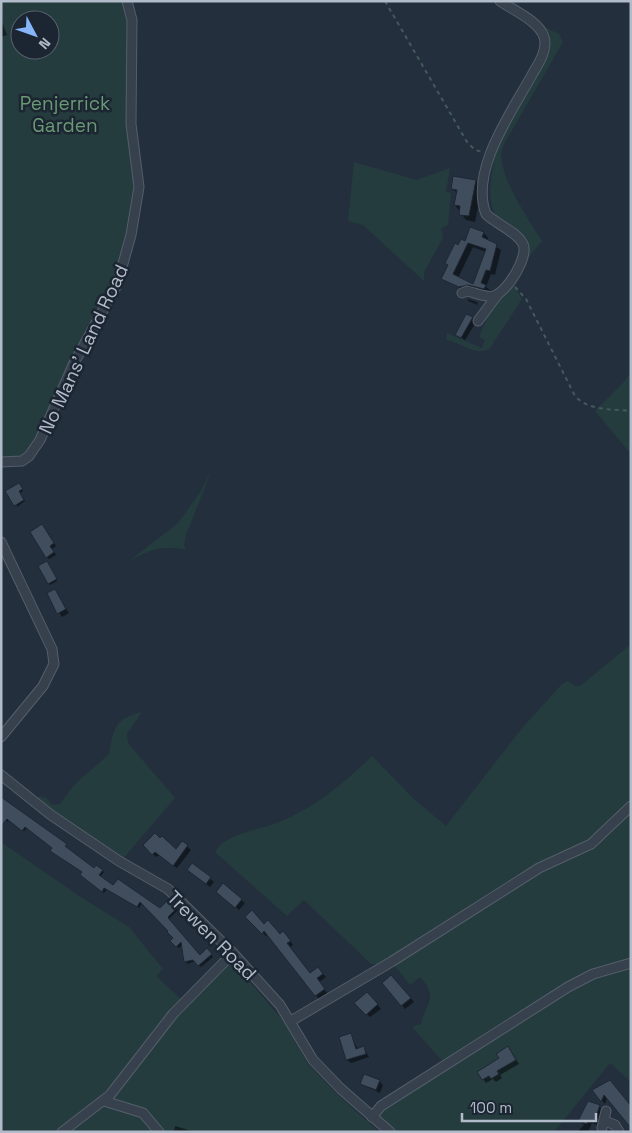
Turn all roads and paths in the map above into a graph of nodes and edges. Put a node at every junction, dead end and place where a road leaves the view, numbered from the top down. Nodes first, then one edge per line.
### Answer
1 (127, 1) edge
2 (385, 1) edge
3 (500, 1) edge
4 (490, 153) junction
5 (510, 283) junction
6 (462, 293) dead end
7 (498, 294) junction
8 (478, 321) dead end
9 (631, 411) edge
10 (1, 462) edge
11 (1, 542) edge
12 (1, 737) edge
13 (1, 775) edge
14 (631, 806) edge
15 (233, 953) junction
16 (631, 963) edge
17 (291, 1020) junction
18 (104, 1101) junction
19 (372, 1117) junction
20 (604, 1120) dead end
21 (62, 1132) edge
22 (159, 1132) edge
23 (390, 1132) edge
24 (619, 1132) edge

1 - 10 street, No Mans' Land Road
2 - 4 path
3 - 4 street
4 - 5 street
5 - 7 street
5 - 9 path
6 - 7 street
7 - 8 street
11 - 12 street
13 - 15 street, Trewen Road
14 - 17 street
15 - 17 street, Trewen Road
15 - 18 street
16 - 19 street
17 - 19 street, Trewen Road
18 - 21 street
18 - 22 street
19 - 23 street, Trewen Road
20 - 24 street

